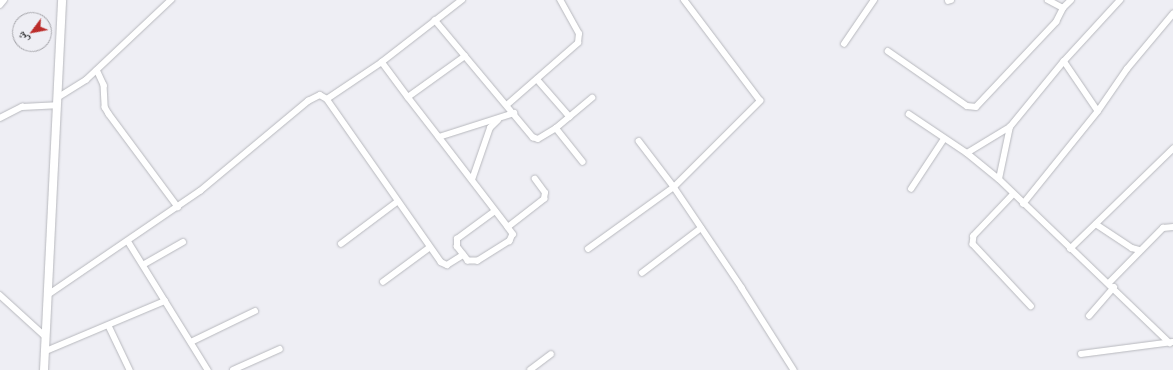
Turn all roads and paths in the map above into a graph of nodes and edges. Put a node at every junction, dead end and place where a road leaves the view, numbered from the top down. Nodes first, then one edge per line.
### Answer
1 (4, 0) edge
2 (62, 0) edge
3 (171, 0) edge
4 (462, 0) edge
5 (560, 0) edge
6 (684, 0) edge
7 (874, 0) edge
8 (1048, 0) edge
9 (1071, 0) edge
10 (1120, 0) edge
11 (0, 5) edge
12 (1063, 8) junction
13 (1173, 14) edge
14 (435, 20) junction
15 (844, 44) dead end
16 (888, 51) dead end
17 (465, 56) junction
18 (1064, 61) junction
19 (382, 62) junction
20 (97, 70) junction
21 (537, 79) junction
22 (408, 97) junction
23 (592, 98) dead end
24 (327, 99) junction
25 (57, 102) junction
26 (508, 104) junction
27 (1098, 111) junction
28 (514, 114) junction
29 (909, 114) dead end
30 (570, 117) junction
31 (0, 118) edge
32 (498, 119) junction
33 (1010, 127) junction
34 (556, 128) junction
35 (439, 137) junction
36 (944, 139) junction
37 (639, 141) dead end
38 (1173, 149) edge
39 (967, 153) junction
40 (583, 162) dead end
41 (535, 179) dead end
42 (999, 179) junction
43 (472, 180) junction
44 (674, 187) junction
45 (911, 189) dead end
46 (1014, 195) junction
47 (397, 202) junction
48 (1023, 204) junction
49 (178, 207) junction
50 (496, 211) junction
51 (1096, 224) junction
52 (508, 227) junction
53 (1173, 227) edge
54 (701, 228) junction
55 (128, 241) junction
56 (183, 242) dead end
57 (341, 244) dead end
58 (429, 248) junction
59 (588, 248) dead end
60 (1070, 249) junction
61 (1140, 250) junction
62 (463, 255) junction
63 (143, 265) junction
64 (642, 273) dead end
65 (383, 282) dead end
66 (1109, 283) junction
67 (1114, 287) junction
68 (49, 294) junction
69 (0, 295) edge
70 (165, 301) junction
71 (1031, 306) dead end
72 (255, 312) dead end
73 (1089, 316) dead end
74 (109, 326) junction
75 (46, 337) junction
76 (191, 342) junction
77 (1172, 342) edge
78 (280, 349) dead end
79 (46, 351) junction
80 (551, 354) dead end
81 (1081, 354) dead end
82 (44, 370) edge
83 (130, 370) edge
84 (208, 370) edge
85 (233, 370) edge
86 (530, 370) edge
87 (794, 370) edge

1 - 11 street
2 - 25 street
3 - 20 street
4 - 14 street
5 - 21 street
6 - 44 street
7 - 15 street
8 - 12 street
9 - 12 street
10 - 18 street
12 - 16 street
13 - 27 street
14 - 17 street
14 - 19 street
17 - 22 street
17 - 26 street
18 - 27 street
18 - 33 street
19 - 22 street
19 - 24 street
20 - 25 street
20 - 49 street
21 - 26 street
21 - 30 street
22 - 35 street
23 - 30 street
24 - 47 street
24 - 49 street
25 - 31 street
25 - 68 street
26 - 28 street
27 - 48 street
28 - 32 street
28 - 34 street
29 - 36 street
30 - 34 street
32 - 35 street
32 - 43 street
33 - 39 street
33 - 42 street
34 - 40 street
35 - 43 street
36 - 39 street
36 - 45 street
37 - 44 street
38 - 51 street
39 - 42 street
41 - 52 street
42 - 46 street
43 - 50 street
44 - 54 street
44 - 59 street
46 - 48 street
46 - 71 street
47 - 57 street
47 - 58 street
48 - 60 street
49 - 55 street
50 - 52 street
50 - 62 street
51 - 60 street
51 - 61 street
52 - 62 street
53 - 61 street
54 - 64 street
54 - 87 street
55 - 63 street
55 - 68 street
56 - 63 street
58 - 62 street
58 - 65 street
60 - 66 street
61 - 66 street
63 - 70 street
66 - 67 street
67 - 73 street
67 - 77 street
68 - 75 street
69 - 75 street
70 - 74 street
70 - 76 street
72 - 76 street
74 - 79 street
74 - 83 street
75 - 79 street
76 - 84 street
77 - 81 street
78 - 85 street
79 - 82 street
80 - 86 street

